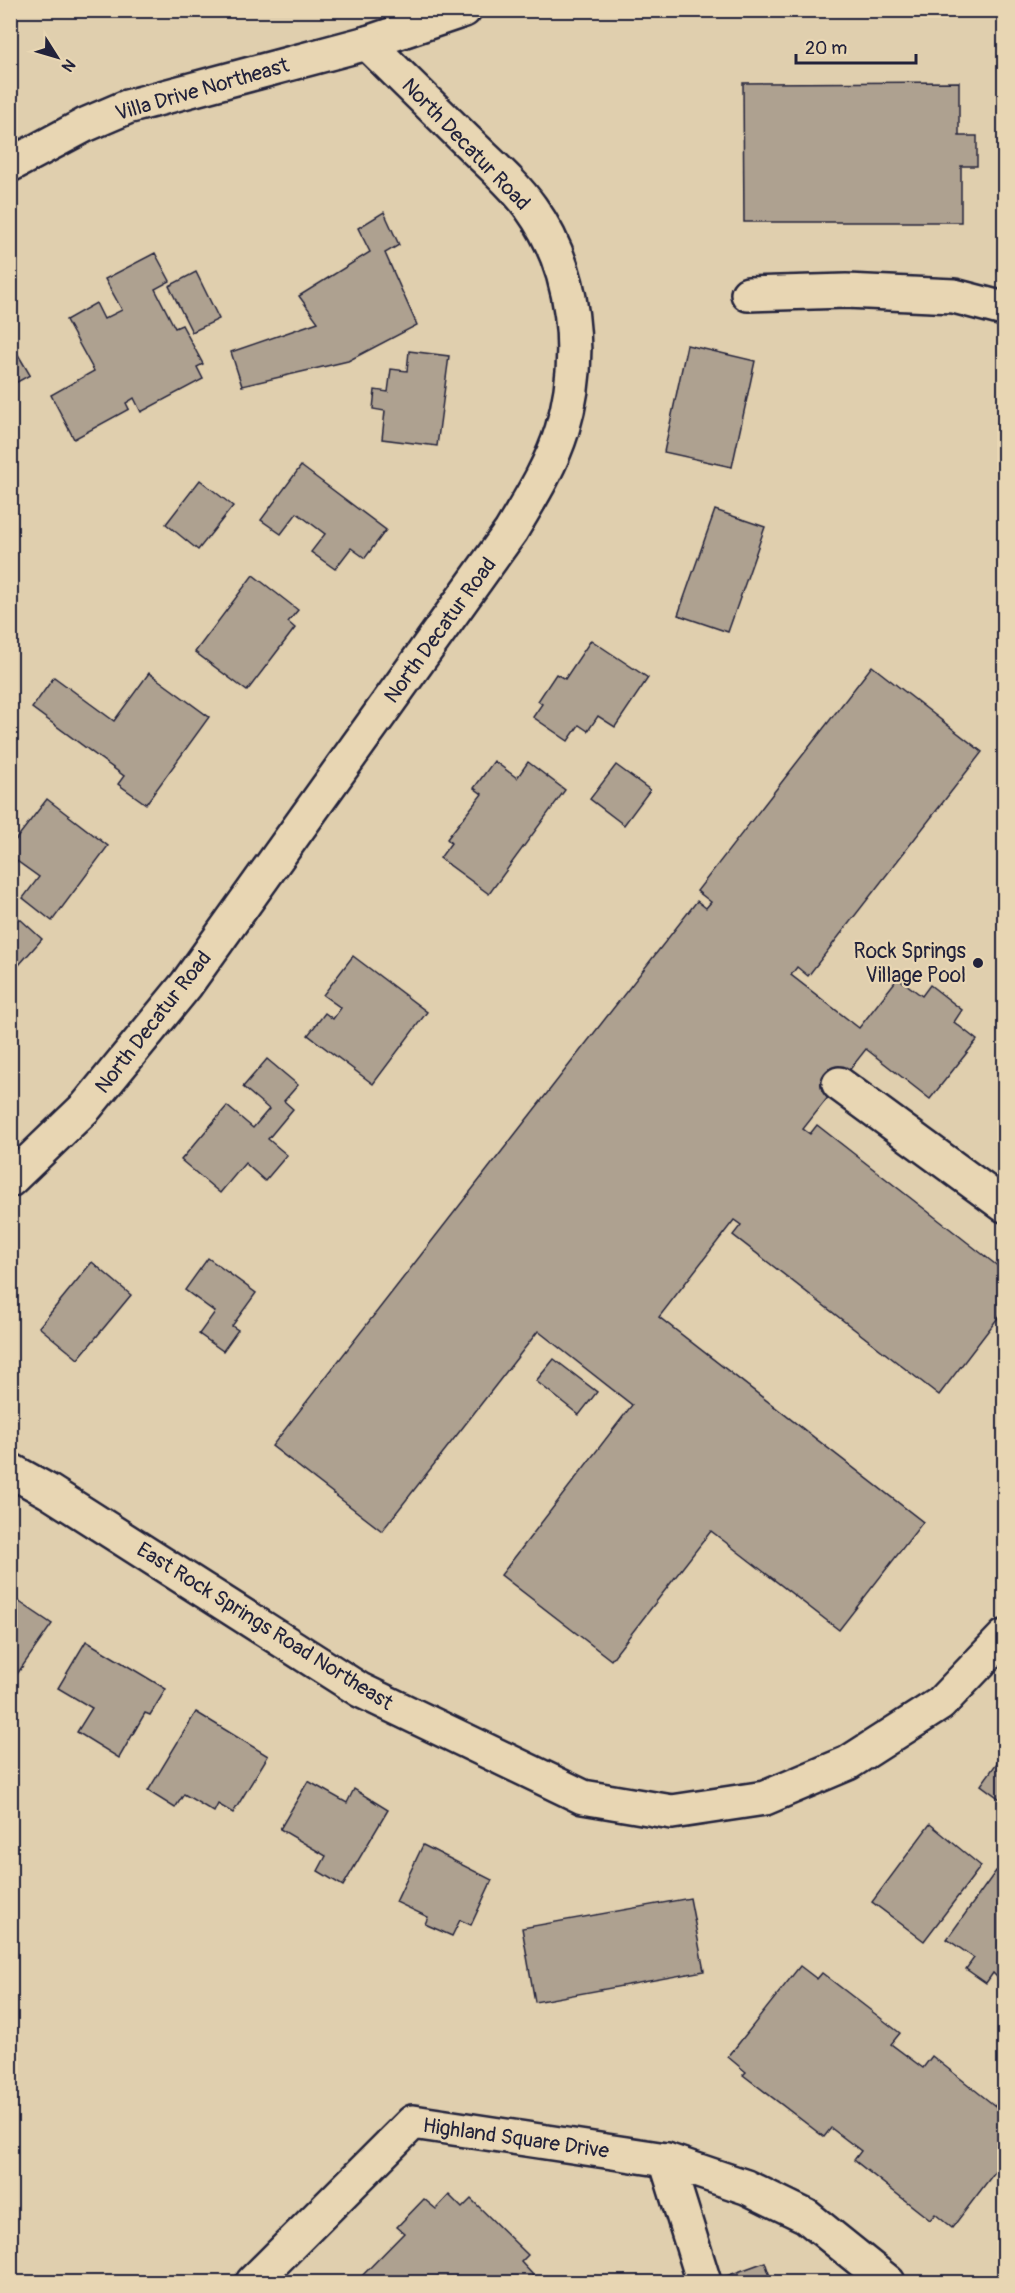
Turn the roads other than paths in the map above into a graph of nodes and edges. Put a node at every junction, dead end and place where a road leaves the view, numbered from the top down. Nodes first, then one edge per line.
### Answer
1 (464, 10) edge
2 (367, 43) junction
3 (10, 165) edge
4 (748, 294) dead end
5 (1005, 309) edge
6 (839, 1084) dead end
7 (10, 1180) edge
8 (1005, 1205) edge
9 (10, 1470) edge
10 (1005, 1637) edge
11 (666, 2160) junction
12 (253, 2283) edge
13 (704, 2283) edge
14 (888, 2283) edge

1 - 2 street, Villa Drive Northeast
2 - 3 street, Villa Drive Northeast
2 - 7 street, North Decatur Road
4 - 5 street
6 - 8 street
9 - 10 street, East Rock Springs Road Northeast
11 - 12 street, Highland Square Drive
11 - 13 street
11 - 14 street, Highland Square Drive

